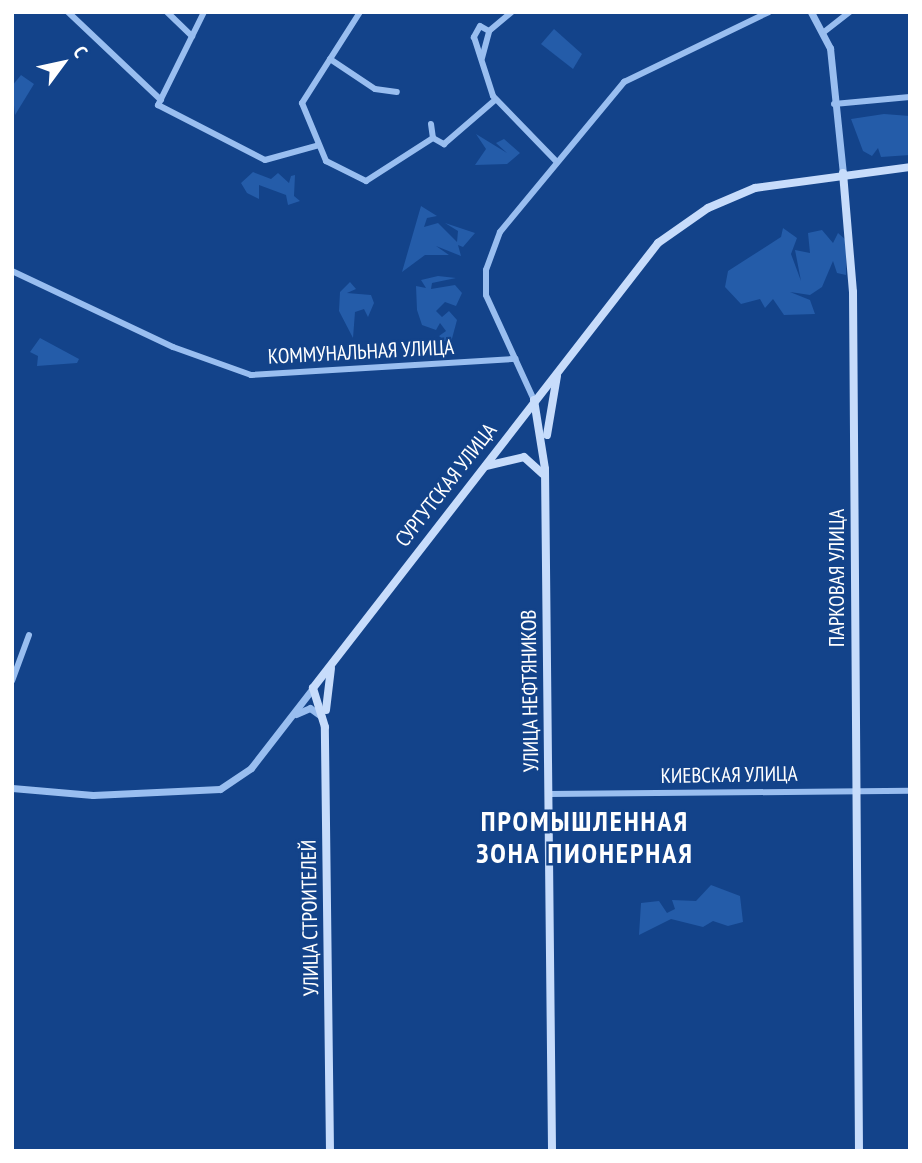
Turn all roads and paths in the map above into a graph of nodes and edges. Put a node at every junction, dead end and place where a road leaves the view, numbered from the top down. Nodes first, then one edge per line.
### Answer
1 (68, 12) edge
2 (167, 12) edge
3 (204, 12) edge
4 (360, 12) edge
5 (512, 12) edge
6 (768, 12) edge
7 (811, 12) edge
8 (850, 12) edge
9 (489, 32) junction
10 (824, 32) junction
11 (192, 36) junction
12 (331, 59) junction
13 (482, 64) junction
14 (397, 92) dead end
15 (910, 96) edge
16 (161, 100) junction
17 (495, 100) junction
18 (834, 104) junction
19 (431, 124) dead end
20 (433, 138) junction
21 (318, 145) junction
22 (557, 162) junction
23 (910, 167) edge
24 (843, 173) junction
25 (12, 271) edge
26 (516, 359) junction
27 (561, 365) junction
28 (534, 400) junction
29 (480, 469) junction
30 (545, 469) junction
31 (545, 484) junction
32 (29, 635) dead end
33 (334, 660) junction
34 (12, 681) edge
35 (313, 688) junction
36 (290, 719) junction
37 (325, 727) junction
38 (12, 788) edge
39 (910, 790) edge
40 (856, 791) junction
41 (549, 794) junction
42 (330, 1151) edge
43 (552, 1151) edge
44 (859, 1151) edge

1 - 16 street
2 - 11 street
3 - 11 street
4 - 12 street
5 - 9 street
6 - 22 street
7 - 10 street, ПАРКОВАЯ УЛИЦА
8 - 10 street
9 - 13 street
9 - 13 street
10 - 18 street, ПАРКОВАЯ УЛИЦА
11 - 16 street
12 - 14 street
12 - 21 street
13 - 17 street
15 - 18 street
16 - 21 street
17 - 20 street
17 - 22 street
18 - 24 street, ПАРКОВАЯ УЛИЦА
19 - 20 street
20 - 21 street
22 - 26 street
23 - 24 main road, СУРГУТСКАЯ УЛИЦА
24 - 27 main road, СУРГУТСКАЯ УЛИЦА
24 - 40 main road, ПАРКОВАЯ УЛИЦА
25 - 26 street, КОММУНАЛЬНАЯ УЛИЦА
26 - 28 street
27 - 28 main road, СУРГУТСКАЯ УЛИЦА
27 - 30 main road
28 - 29 main road, СУРГУТСКАЯ УЛИЦА
28 - 30 main road, УЛИЦА НЕФТЯНИКОВ
29 - 31 main road
29 - 33 main road, СУРГУТСКАЯ УЛИЦА
30 - 31 main road, УЛИЦА НЕФТЯНИКОВ
31 - 41 main road, УЛИЦА НЕФТЯНИКОВ
32 - 34 street
33 - 35 main road, СУРГУТСКАЯ УЛИЦА
33 - 37 main road
35 - 36 street, СУРГУТСКАЯ УЛИЦА
35 - 37 main road, УЛИЦА СТРОИТЕЛЕЙ
36 - 37 street
36 - 38 street, СУРГУТСКАЯ УЛИЦА
37 - 42 main road, УЛИЦА СТРОИТЕЛЕЙ
39 - 40 street, КИЕВСКАЯ УЛИЦА
40 - 41 street, КИЕВСКАЯ УЛИЦА
40 - 44 main road, ПАРКОВАЯ УЛИЦА
41 - 43 main road, УЛИЦА НЕФТЯНИКОВ

